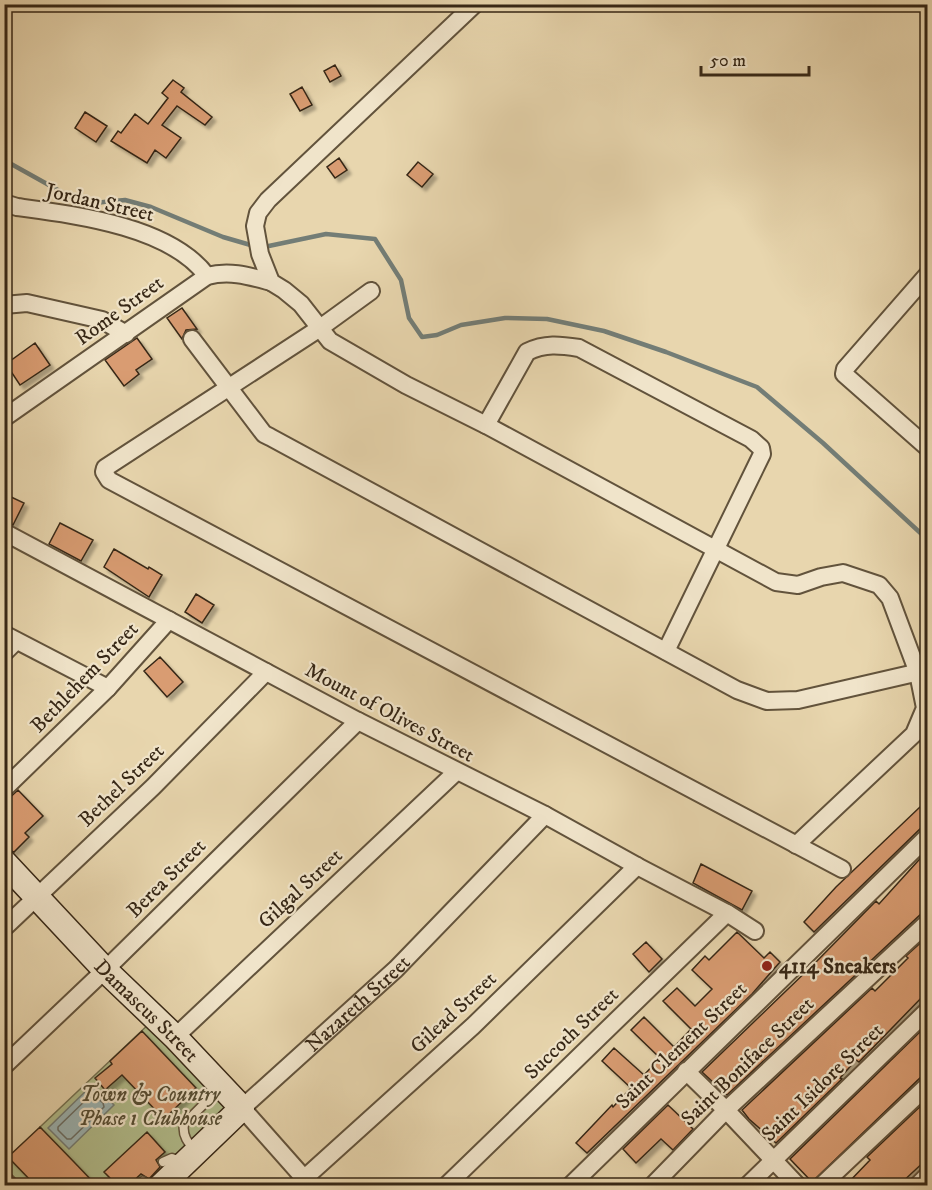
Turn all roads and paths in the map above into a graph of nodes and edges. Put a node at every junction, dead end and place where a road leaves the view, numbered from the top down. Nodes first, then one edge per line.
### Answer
1 (475, 4) edge
2 (4, 203) edge
3 (927, 274) edge
4 (207, 276) junction
5 (271, 282) junction
6 (371, 291) dead end
7 (4, 304) edge
8 (321, 328) junction
9 (126, 334) junction
10 (192, 339) dead end
11 (228, 388) junction
12 (4, 418) edge
13 (486, 425) junction
14 (927, 448) edge
15 (4, 532) edge
16 (716, 548) junction
17 (169, 620) junction
18 (10, 637) edge
19 (666, 651) junction
20 (4, 653) edge
21 (923, 671) edge
22 (266, 672) junction
23 (108, 688) junction
24 (358, 721) junction
25 (456, 772) junction
26 (4, 789) edge
27 (545, 815) junction
28 (927, 836) edge
29 (796, 845) junction
30 (4, 862) edge
31 (637, 866) junction
32 (842, 869) dead end
33 (37, 897) junction
34 (727, 913) junction
35 (927, 922) edge
36 (4, 928) edge
37 (755, 931) dead end
38 (105, 970) junction
39 (927, 1010) edge
40 (175, 1037) junction
41 (4, 1066) edge
42 (686, 1071) junction
43 (927, 1085) edge
44 (221, 1087) junction
45 (242, 1108) junction
46 (726, 1110) junction
47 (181, 1158) junction
48 (774, 1160) junction
49 (927, 1175) edge
50 (4, 1180) edge
51 (304, 1183) edge
52 (148, 1184) edge
53 (10, 1185) edge
54 (446, 1185) edge
55 (570, 1185) edge
56 (652, 1185) edge
57 (747, 1185) edge
58 (798, 1185) edge
59 (821, 1185) edge
60 (917, 1185) edge

1 - 5 street
2 - 4 street, Jordan Street
3 - 14 street
4 - 5 street
4 - 9 street, Rome Street
5 - 8 street
6 - 8 street
7 - 9 street
8 - 11 street
8 - 13 street
9 - 12 street, Rome Street
10 - 11 street
11 - 19 street
11 - 29 street
13 - 16 street
13 - 16 street
15 - 17 street, Mount of Olives Street
16 - 19 street
16 - 21 street
17 - 22 street, Mount of Olives Street
17 - 23 street, Bethlehem Street
18 - 20 street
18 - 23 street
19 - 21 street
21 - 29 street
22 - 24 street, Mount of Olives Street
22 - 33 street, Bethel Street
23 - 26 street, Bethlehem Street
24 - 25 street, Mount of Olives Street
24 - 38 street, Berea Street
25 - 27 street, Mount of Olives Street
25 - 40 street, Gilgal Street
27 - 31 street, Mount of Olives Street
27 - 45 street, Nazareth Street
28 - 42 street, Saint Clement Street
29 - 32 street
30 - 33 street, Damascus Street
31 - 34 street, Mount of Olives Street
31 - 51 street, Gilead Street
33 - 36 street, Bethel Street
33 - 38 street, Damascus Street
34 - 37 street, Mount of Olives Street
34 - 54 street, Succoth Street
35 - 46 street, Saint Boniface Street
38 - 40 street, Damascus Street
38 - 41 street, Berea Street
39 - 48 street, Saint Isidore Street
40 - 44 street, Damascus Street
42 - 46 street
42 - 55 street, Saint Clement Street
43 - 59 street
44 - 45 street, Damascus Street
44 - 47 lane
45 - 47 street, Nazareth Street
45 - 51 street, Damascus Street
46 - 48 street
46 - 56 street, Saint Boniface Street
47 - 52 street, Nazareth Street
48 - 57 street, Saint Isidore Street
48 - 58 street
49 - 60 street
50 - 53 street

